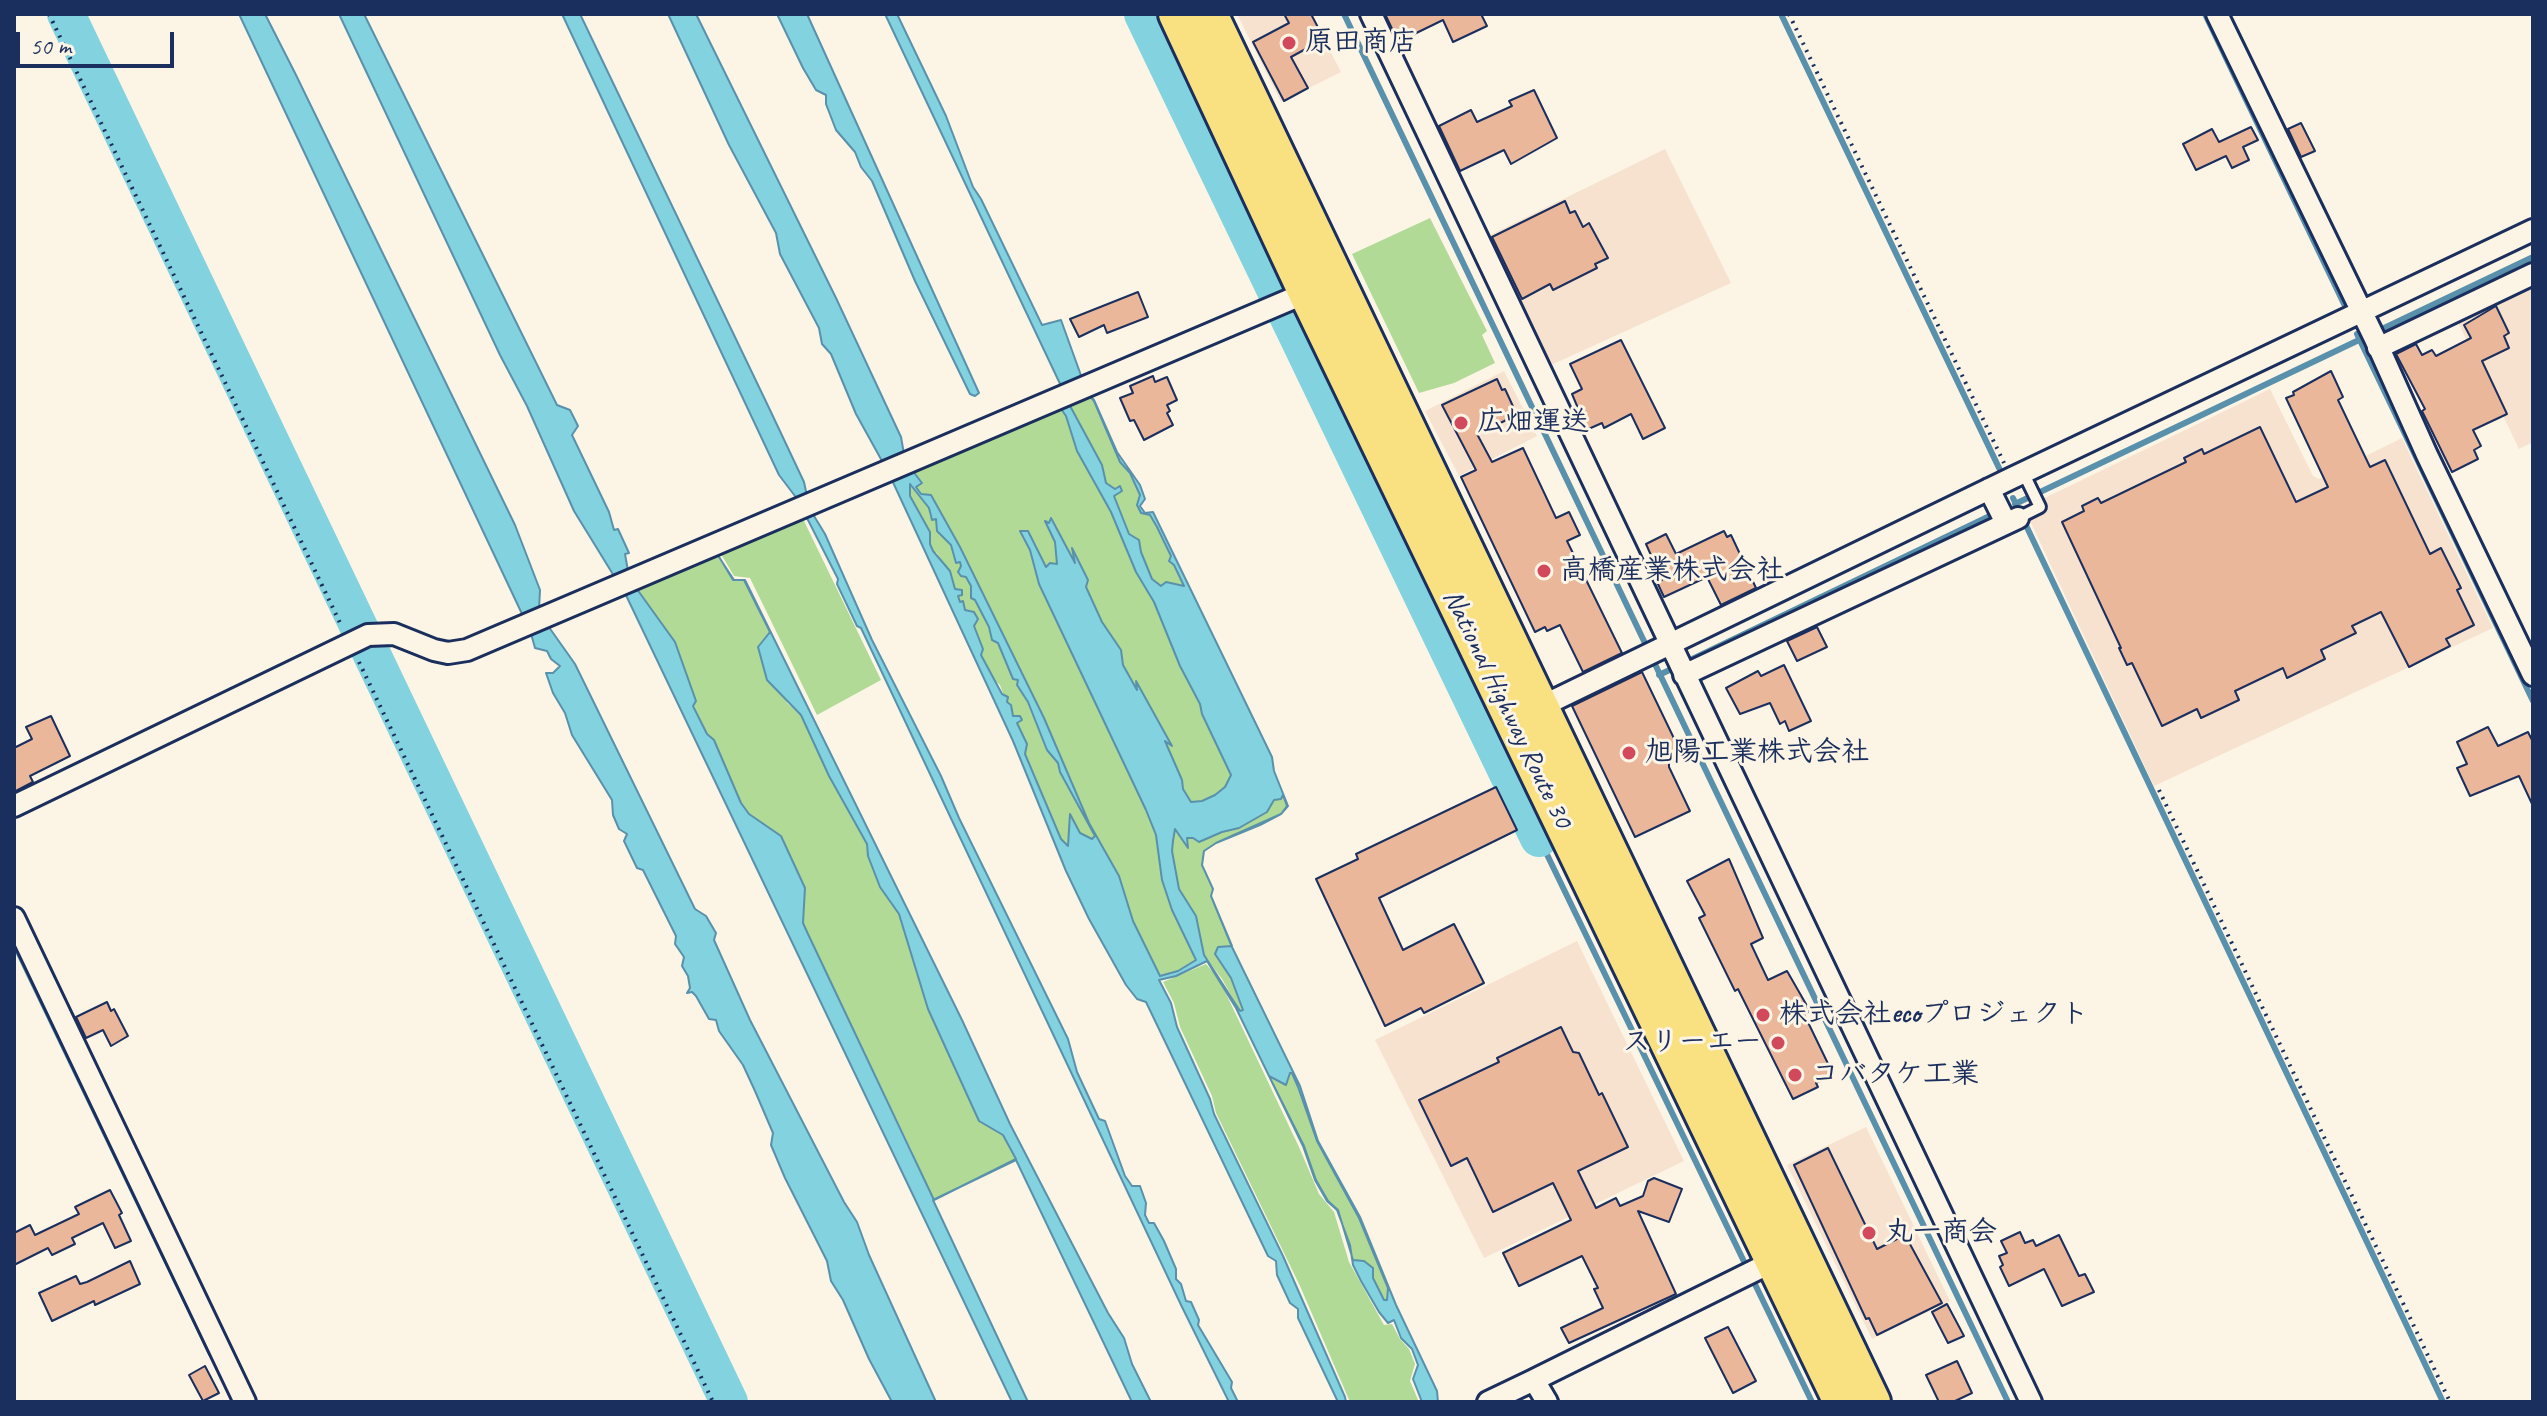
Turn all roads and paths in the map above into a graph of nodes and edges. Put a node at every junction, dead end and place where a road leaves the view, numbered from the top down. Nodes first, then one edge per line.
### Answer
1 (49, 14) edge
2 (1177, 14) edge
3 (1209, 14) edge
4 (1371, 14) edge
5 (1789, 14) edge
6 (2217, 14) edge
7 (2533, 230) edge
8 (2533, 274) edge
9 (1313, 290) junction
10 (2371, 331) junction
11 (2022, 479) junction
12 (2006, 511) junction
13 (358, 640) junction
14 (1667, 657) junction
15 (2533, 675) edge
16 (1526, 713) junction
17 (2159, 790) dead end
18 (14, 806) edge
19 (14, 918) edge
20 (1768, 1264) junction
21 (1534, 1380) junction
22 (245, 1402) edge
23 (713, 1402) edge
24 (1488, 1402) edge
25 (1547, 1402) edge
26 (1842, 1402) edge
27 (1872, 1402) edge
28 (2031, 1402) edge
29 (2450, 1402) edge

1 - 13 path
2 - 9 highway, National Highway Route 30
3 - 9 highway, National Highway Route 30
4 - 14 street
5 - 11 path
6 - 10 street
7 - 10 street
8 - 10 street
9 - 13 street
9 - 16 highway, National Highway Route 30
10 - 11 street
10 - 15 street
11 - 12 street
11 - 12 lane
12 - 14 street
12 - 14 street
13 - 18 street
13 - 23 path
14 - 16 street
14 - 28 street
16 - 20 highway, National Highway Route 30
16 - 27 highway, National Highway Route 30
17 - 29 path
19 - 22 street
20 - 21 street
20 - 26 highway, National Highway Route 30
21 - 24 street
21 - 25 street

